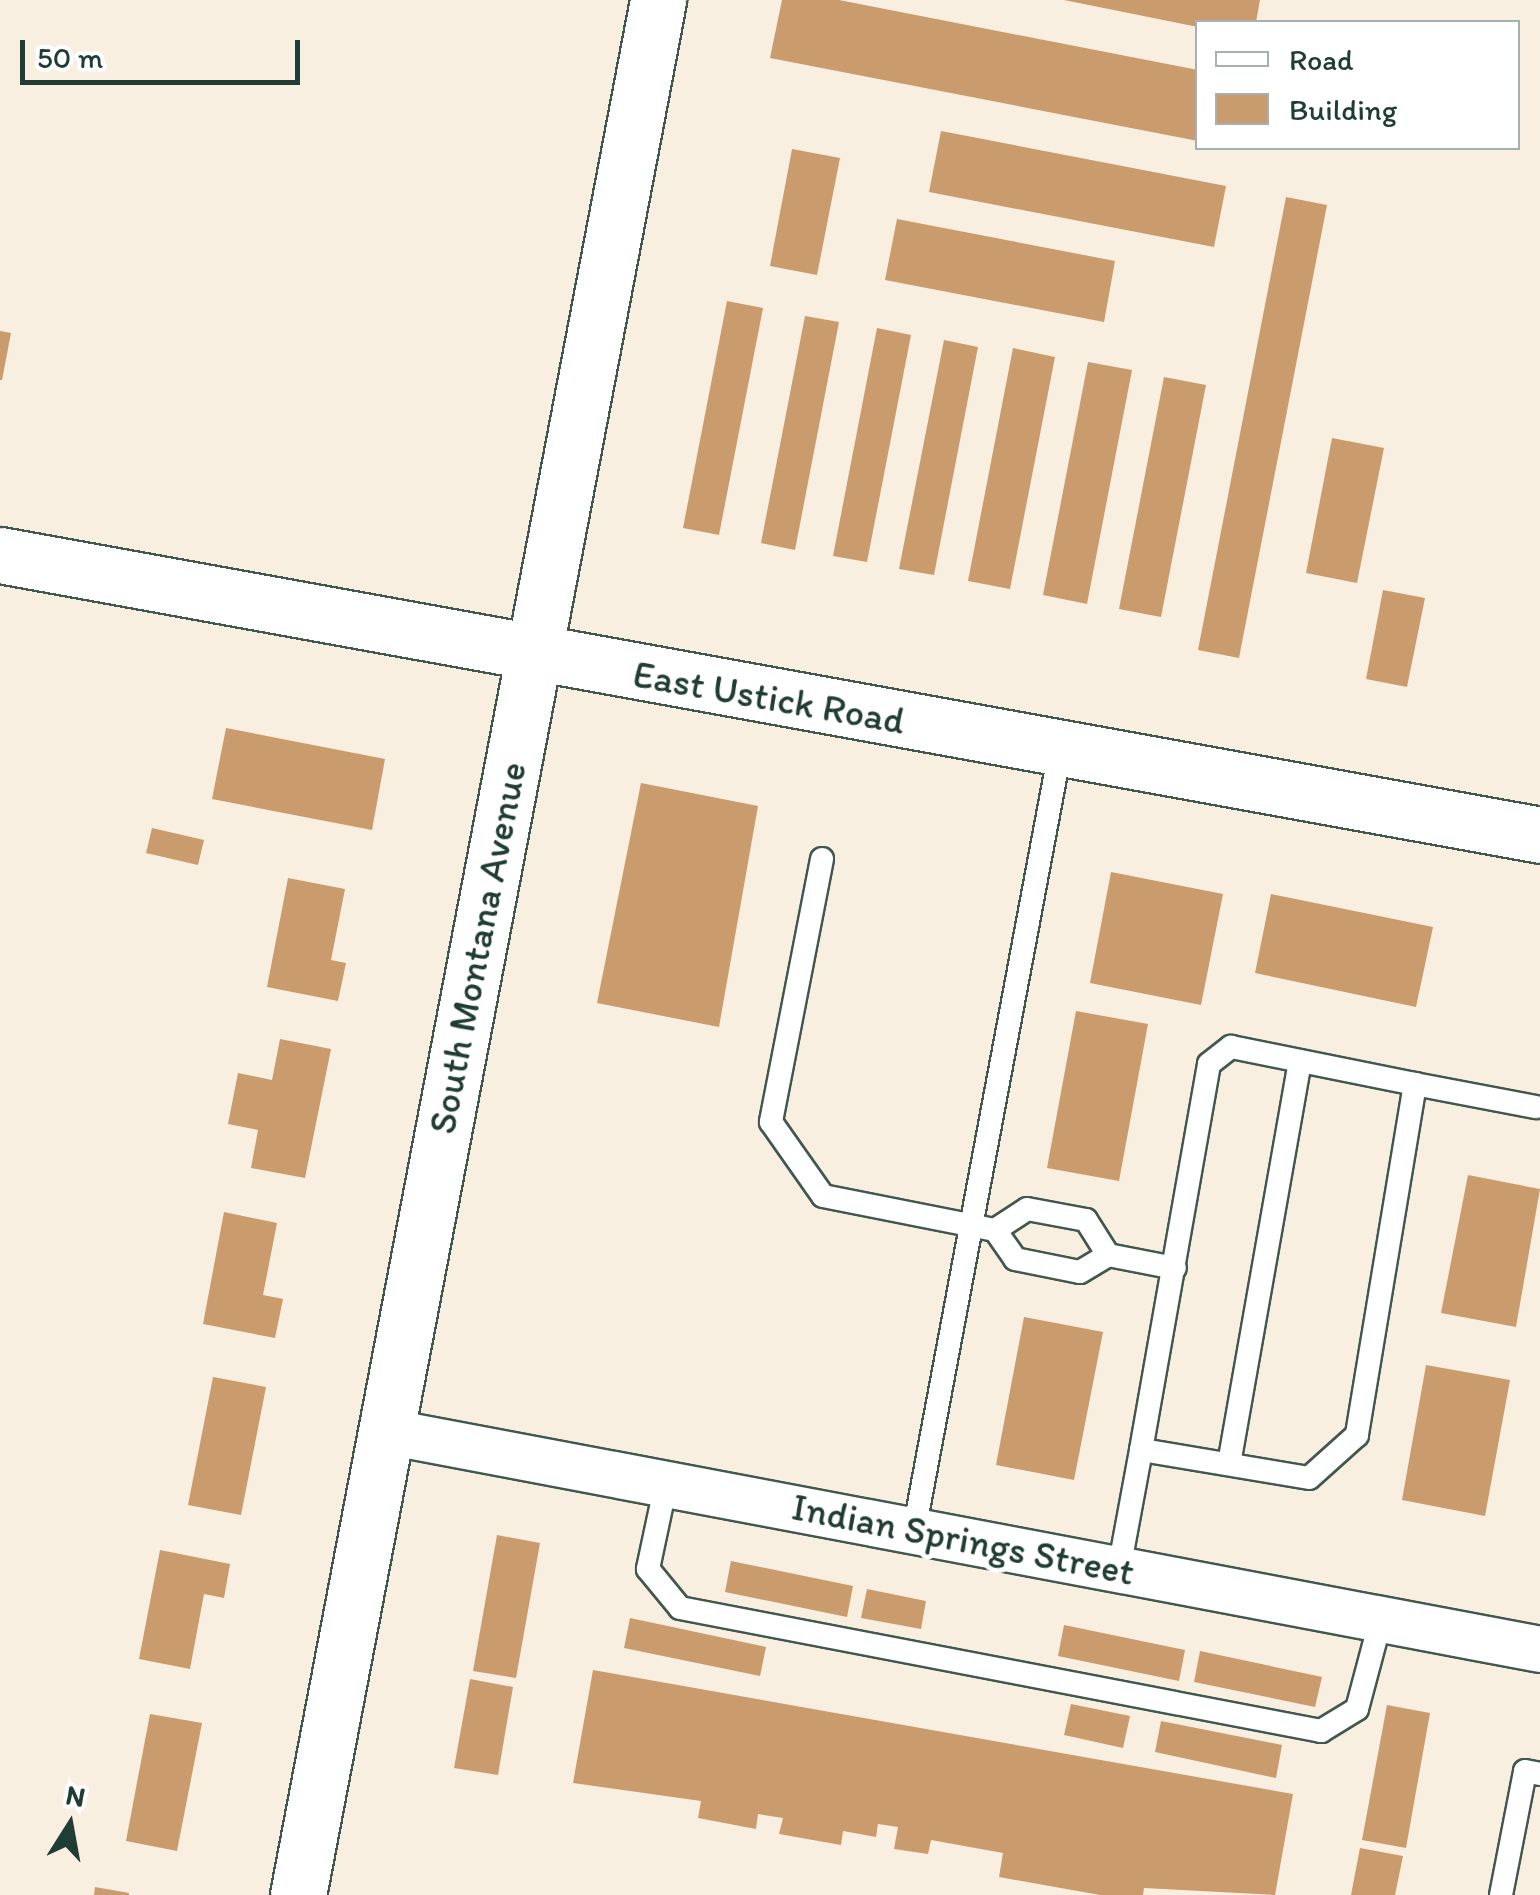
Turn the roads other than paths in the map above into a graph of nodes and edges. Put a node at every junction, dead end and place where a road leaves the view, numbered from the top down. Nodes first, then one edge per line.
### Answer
1 (658, 0) edge
2 (0, 555) edge
3 (534, 654) junction
4 (1060, 751) junction
5 (1540, 834) edge
6 (822, 859) dead end
7 (1300, 1061) junction
8 (1415, 1084) junction
9 (1536, 1107) dead end
10 (983, 1228) junction
11 (1108, 1255) junction
12 (1175, 1268) junction
13 (386, 1431) junction
14 (1141, 1450) junction
15 (1230, 1464) junction
16 (666, 1484) junction
17 (914, 1531) junction
18 (1118, 1569) junction
19 (1381, 1619) junction
20 (1540, 1649) edge
21 (1540, 1774) edge
22 (298, 1895) edge
23 (1501, 1895) edge

1 - 3 street, South Montana Avenue
2 - 3 street, East Ustick Road
3 - 4 street, East Ustick Road
3 - 13 street, South Montana Avenue
4 - 5 street, East Ustick Road
4 - 10 lane
6 - 10 lane
7 - 8 lane
7 - 12 lane
7 - 15 lane
8 - 9 lane
8 - 15 lane
10 - 11 lane
10 - 11 lane
10 - 17 lane
11 - 12 lane
12 - 14 lane
13 - 16 street, Indian Springs Street
13 - 22 street, South Montana Avenue
14 - 15 lane
14 - 18 lane
16 - 17 street, Indian Springs Street
16 - 19 lane
17 - 18 street, Indian Springs Street
18 - 19 street, Indian Springs Street
19 - 20 street, Indian Springs Street
21 - 23 lane

